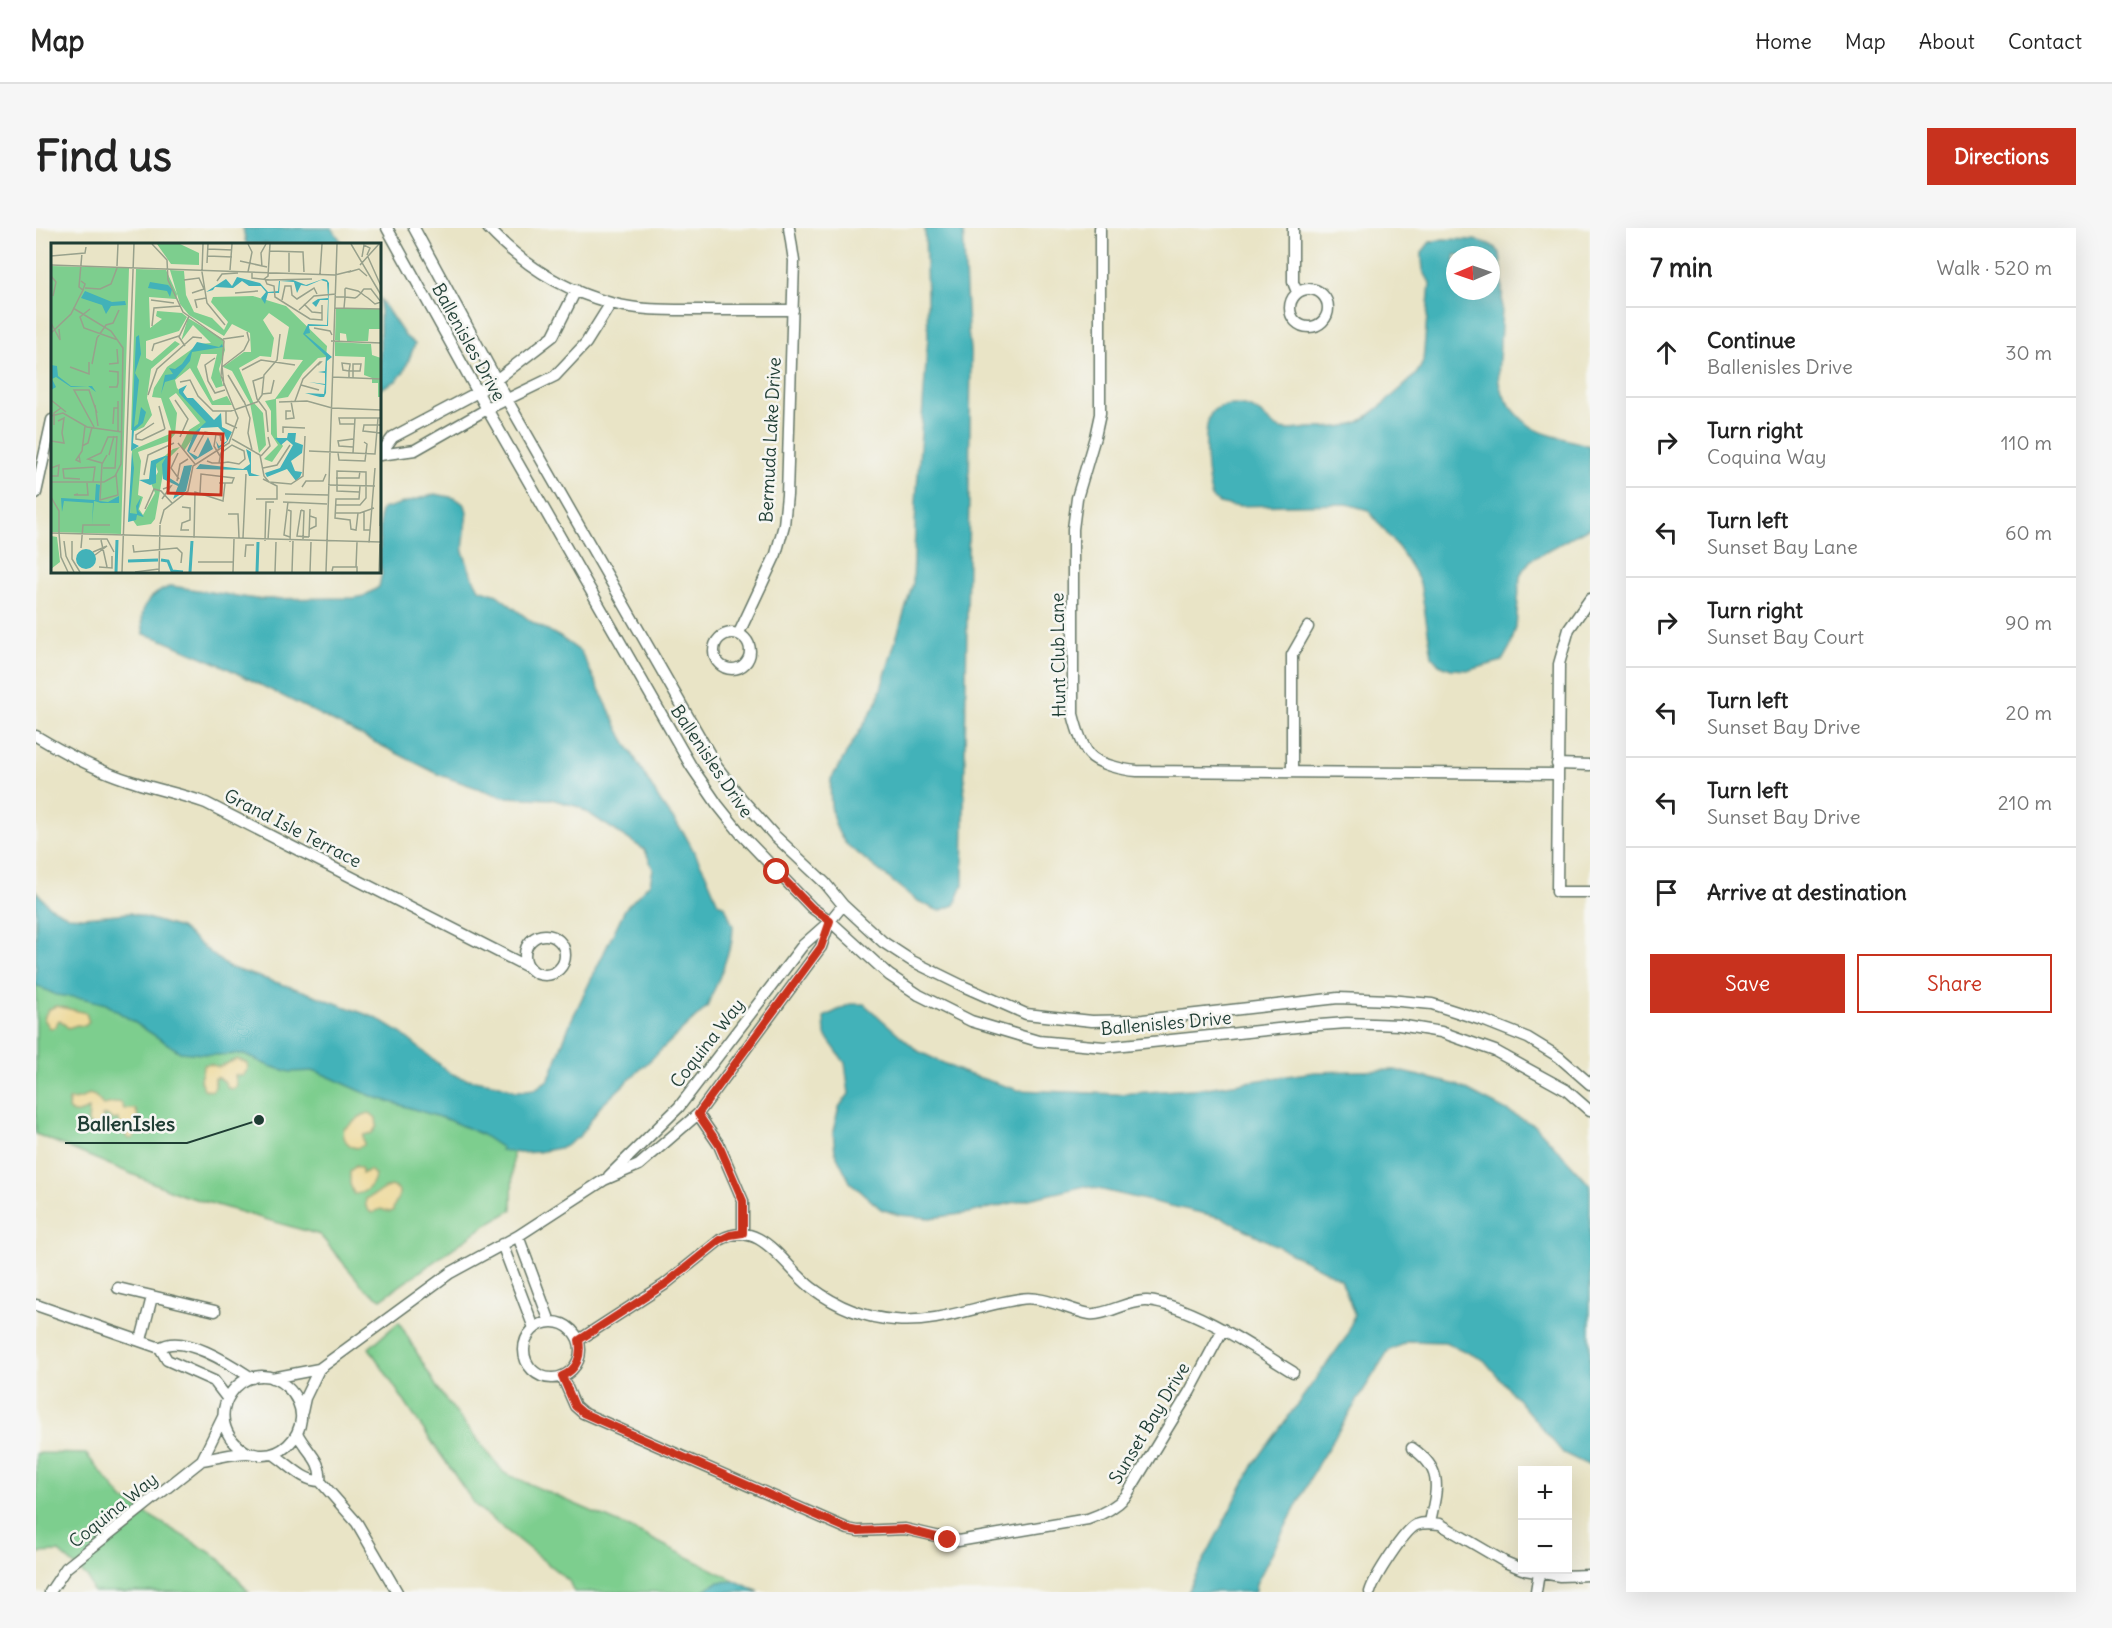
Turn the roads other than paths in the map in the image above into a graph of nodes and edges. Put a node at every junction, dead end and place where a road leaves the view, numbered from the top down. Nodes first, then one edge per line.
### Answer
1 (387, 228) edge
2 (414, 228) edge
3 (488, 228) edge
4 (789, 228) edge
5 (1100, 228) edge
6 (1293, 228) edge
7 (576, 290) junction
8 (1297, 292) dead end
9 (611, 303) junction
10 (793, 310) junction
11 (496, 380) junction
12 (478, 392) junction
13 (507, 399) junction
14 (487, 409) junction
15 (51, 428) edge
16 (381, 453) edge
17 (381, 454) edge
18 (36, 493) edge
19 (1590, 599) edge
20 (1308, 627) dead end
21 (738, 633) dead end
22 (36, 736) edge
23 (1590, 765) edge
24 (1557, 769) junction
25 (1292, 772) junction
26 (1590, 892) edge
27 (843, 905) junction
28 (830, 921) junction
29 (528, 967) dead end
30 (1590, 1084) edge
31 (1590, 1112) edge
32 (698, 1114) junction
33 (604, 1180) junction
34 (743, 1233) junction
35 (518, 1236) junction
36 (502, 1244) junction
37 (118, 1288) dead end
38 (152, 1297) junction
39 (36, 1305) edge
40 (214, 1311) dead end
41 (550, 1322) junction
42 (534, 1328) junction
43 (1222, 1329) junction
44 (141, 1340) junction
45 (579, 1340) junction
46 (187, 1347) junction
47 (160, 1348) junction
48 (181, 1366) junction
49 (318, 1369) junction
50 (1293, 1372) dead end
51 (562, 1376) junction
52 (252, 1378) junction
53 (272, 1378) junction
54 (227, 1398) junction
55 (301, 1415) junction
56 (223, 1417) junction
57 (297, 1433) junction
58 (1412, 1448) dead end
59 (248, 1453) junction
60 (273, 1454) junction
61 (202, 1460) junction
62 (320, 1480) junction
63 (1430, 1522) junction
64 (1518, 1567) edge
65 (1539, 1574) edge
66 (1564, 1574) edge
67 (1590, 1575) edge
68 (50, 1592) edge
69 (397, 1592) edge
70 (1370, 1592) edge
71 (1536, 1592) edge

1 - 12 street, Ballenisles Drive
2 - 11 street, Ballenisles Drive
3 - 7 street
4 - 10 street, Bermuda Lake Drive
5 - 25 street, Hunt Club Lane
6 - 8 street
7 - 9 street
7 - 11 street
9 - 10 street
9 - 13 street
10 - 21 street, Bermuda Lake Drive
11 - 12 street
11 - 13 street, Ballenisles Drive
12 - 14 street, Ballenisles Drive
12 - 16 street
13 - 14 street
13 - 27 street, Ballenisles Drive
14 - 17 street
14 - 28 street, Ballenisles Drive
15 - 18 street
19 - 24 street
20 - 25 street
22 - 29 street, Grand Isle Terrace
23 - 24 street, Hunt Club Lane
24 - 25 street, Hunt Club Lane
24 - 26 street
27 - 28 street, Coquina Way
27 - 30 street, Ballenisles Drive
28 - 31 street, Ballenisles Drive
28 - 32 street, Coquina Way
28 - 33 street, Coquina Way
32 - 33 street, Coquina Way
32 - 34 street
33 - 35 street, Coquina Way
34 - 43 street
34 - 45 street
35 - 36 street, Coquina Way
35 - 41 street
36 - 42 street
36 - 49 street, Coquina Way
37 - 38 street
38 - 40 street
38 - 44 street
39 - 44 street
41 - 42 street
41 - 45 street
42 - 51 street
43 - 50 street
43 - 51 street, Sunset Bay Drive
44 - 47 street
45 - 51 street
46 - 47 street
46 - 48 street
46 - 52 street
47 - 48 street
48 - 54 street
49 - 53 street, Coquina Way
49 - 55 street, Coquina Way
52 - 53 street
52 - 54 street
53 - 55 street
54 - 56 street
55 - 57 street
56 - 59 street
56 - 61 street, Coquina Way
57 - 60 street
57 - 62 street
58 - 63 street
59 - 60 street
59 - 61 street, Coquina Way
60 - 62 street
61 - 68 street, Coquina Way
62 - 69 street
63 - 64 street
63 - 70 street
65 - 71 street
66 - 67 street

